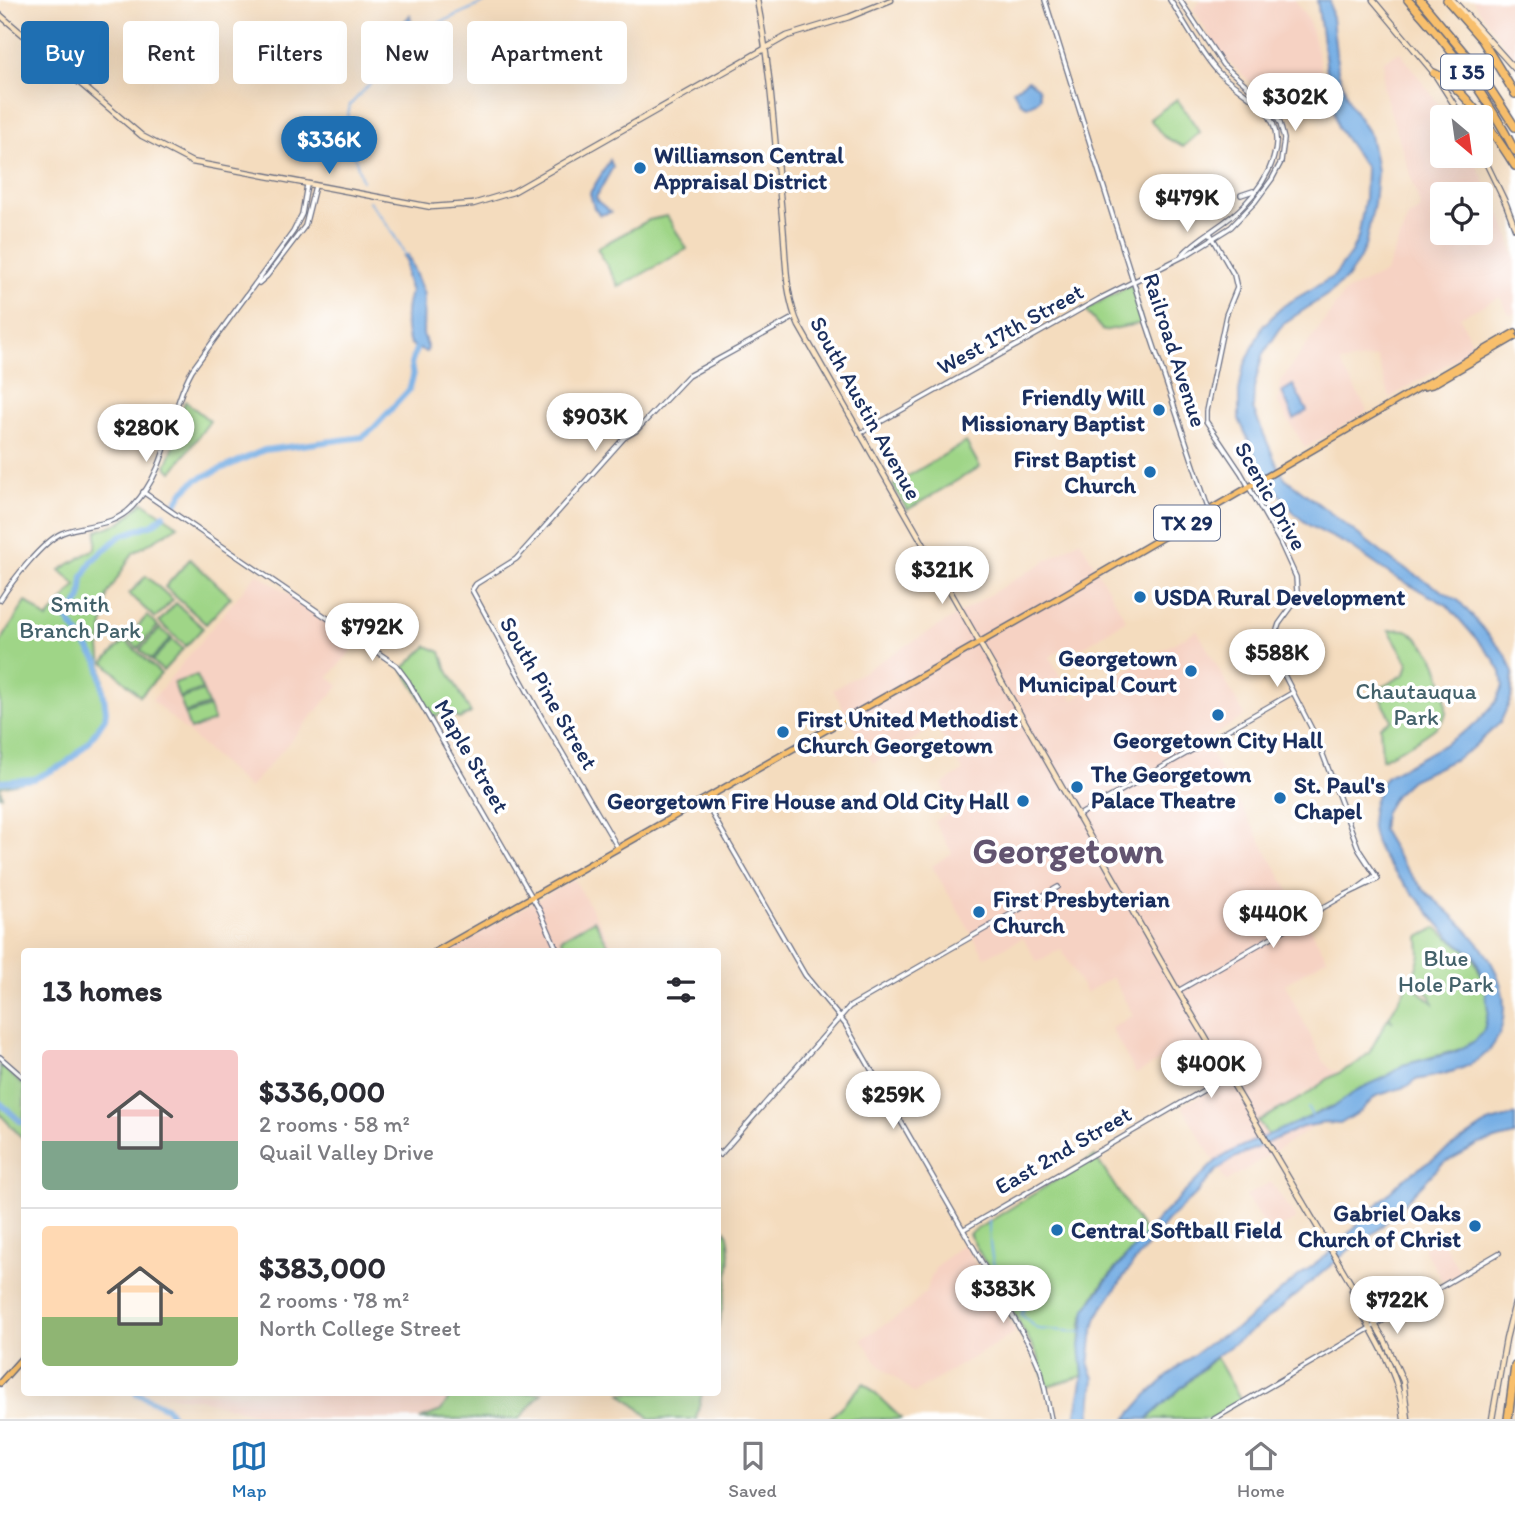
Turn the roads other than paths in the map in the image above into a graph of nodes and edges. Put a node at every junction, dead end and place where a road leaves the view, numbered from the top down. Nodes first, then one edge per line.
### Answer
1 (757, 0) edge
2 (891, 0) edge
3 (1045, 0) edge
4 (1170, 0) edge
5 (1181, 0) edge
6 (1373, 0) edge
7 (1408, 0) edge
8 (1420, 0) edge
9 (1447, 0) edge
10 (1453, 0) edge
11 (0, 15) edge
12 (1191, 16) junction
13 (1183, 20) junction
14 (766, 47) junction
15 (1212, 50) junction
16 (1204, 54) junction
17 (1515, 69) edge
18 (1229, 71) junction
19 (1434, 73) junction
20 (1223, 76) junction
21 (1515, 94) edge
22 (1454, 105) edge
23 (1515, 127) edge
24 (1515, 151) edge
25 (1515, 166) edge
26 (1489, 168) edge
27 (307, 185) junction
28 (315, 186) junction
29 (1258, 187) junction
30 (1241, 195) dead end
31 (1508, 207) junction
32 (1515, 214) edge
33 (1515, 228) edge
34 (1210, 233) junction
35 (1213, 239) junction
36 (1180, 257) junction
37 (1134, 281) junction
38 (255, 287) junction
39 (795, 317) junction
40 (1515, 334) edge
41 (859, 434) junction
42 (1249, 487) junction
43 (143, 492) junction
44 (1209, 511) junction
45 (0, 600) edge
46 (978, 643) junction
47 (1292, 693) junction
48 (704, 800) junction
49 (1077, 816) junction
50 (618, 848) junction
51 (1058, 887) dead end
52 (532, 897) junction
53 (442, 948) edge
54 (556, 948) edge
55 (1178, 991) junction
56 (841, 1019) junction
57 (0, 1057) edge
58 (21, 1075) edge
59 (1228, 1076) junction
60 (721, 1152) edge
61 (964, 1229) junction
62 (1499, 1253) dead end
63 (1515, 1303) edge
64 (1373, 1327) junction
65 (21, 1360) edge
66 (1515, 1366) edge
67 (0, 1384) edge
68 (1515, 1392) edge
69 (1509, 1406) junction
70 (1051, 1419) edge
71 (1214, 1419) edge
72 (1406, 1419) edge
73 (1492, 1419) edge
74 (1508, 1419) edge

1 - 14 main road, South Austin Avenue
2 - 14 main road
3 - 37 street, Railroad Avenue
4 - 13 street
5 - 12 street
6 - 19 main road
7 - 24 highway, I 35
8 - 23 highway, I 35
9 - 21 highway
10 - 17 main road
11 - 27 main road
12 - 13 street
12 - 15 street
13 - 16 street
14 - 28 main road
14 - 39 main road, South Austin Avenue
15 - 16 street
15 - 18 street
16 - 20 street
18 - 20 street
18 - 35 street
19 - 22 main road
19 - 25 highway
20 - 29 street
26 - 31 main road
27 - 28 main road
27 - 38 street
28 - 38 street
29 - 30 street
29 - 34 street
31 - 32 main road
31 - 33 main road
34 - 35 street, Scenic Drive
34 - 36 street, West 17th Street
35 - 36 street, West 17th Street
35 - 42 street, Scenic Drive
36 - 37 street, West 17th Street
37 - 41 street, West 17th Street
37 - 44 street, Railroad Avenue
38 - 43 street
39 - 41 main road, South Austin Avenue
39 - 50 street, South Pine Street
40 - 42 main road, TX 29
41 - 46 main road, South Austin Avenue
42 - 44 main road, TX 29
42 - 47 street, Scenic Drive
43 - 45 street
43 - 52 street, Maple Street
44 - 46 main road, TX 29
46 - 48 main road, TX 29
46 - 49 main road, South Austin Avenue
47 - 49 street
47 - 55 street, Scenic Drive
48 - 50 main road, TX 29
48 - 56 street
49 - 55 main road, South Austin Avenue
50 - 52 main road, TX 29
51 - 56 street
52 - 53 main road, TX 29
52 - 54 street, Maple Street
55 - 59 main road, South Austin Avenue
56 - 60 street
56 - 61 street
57 - 58 street
59 - 61 street, East 2nd Street
59 - 64 main road, South Austin Avenue
61 - 70 street
62 - 64 street
63 - 73 main road
64 - 71 street
64 - 72 main road, South Austin Avenue
65 - 67 main road
66 - 69 highway
68 - 69 highway
69 - 74 highway

